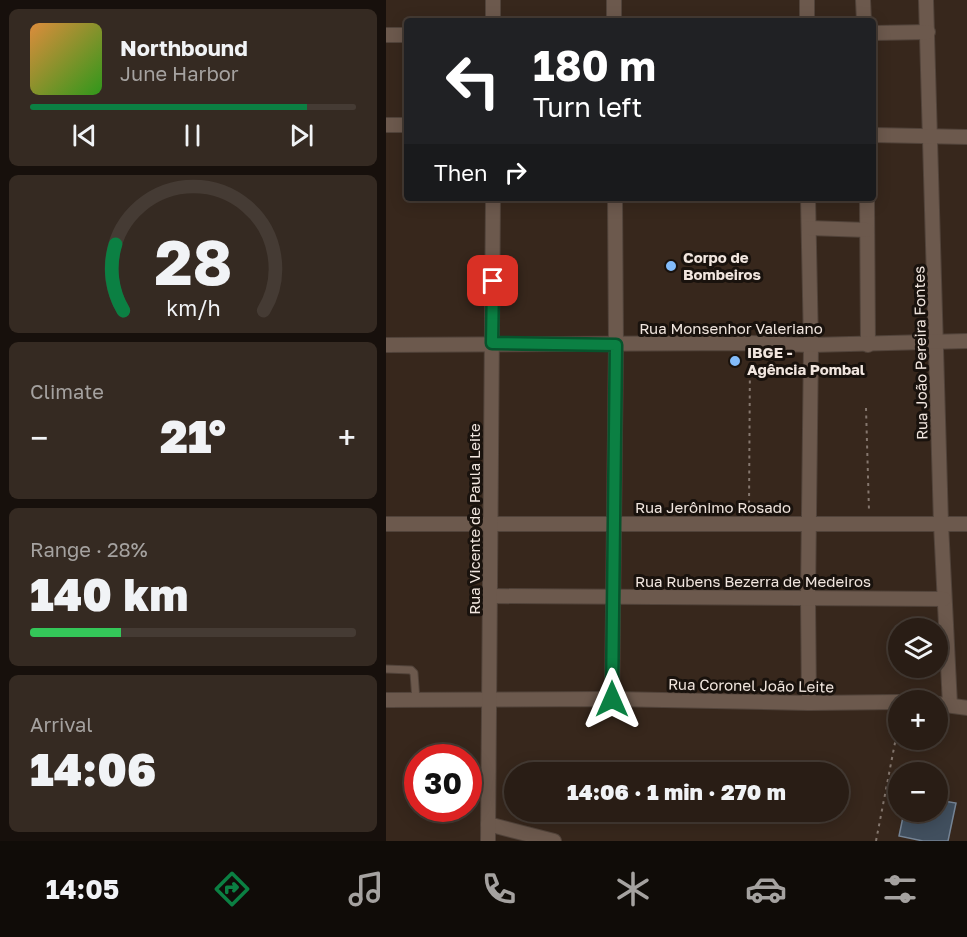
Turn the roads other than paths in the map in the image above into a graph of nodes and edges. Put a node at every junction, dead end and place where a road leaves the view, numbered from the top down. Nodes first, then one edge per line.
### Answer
1 (493, 0) edge
2 (614, 0) edge
3 (807, 0) edge
4 (863, 0) edge
5 (926, 0) edge
6 (493, 18) edge
7 (614, 18) edge
8 (807, 18) edge
9 (864, 18) edge
10 (928, 32) junction
11 (876, 33) edge
12 (386, 35) edge
13 (404, 35) edge
14 (386, 125) edge
15 (404, 125) edge
16 (876, 135) edge
17 (931, 136) junction
18 (968, 137) edge
19 (493, 201) edge
20 (615, 201) edge
21 (808, 201) edge
22 (867, 201) edge
23 (809, 228) junction
24 (867, 230) junction
25 (968, 341) edge
26 (937, 342) junction
27 (492, 343) junction
28 (386, 345) edge
29 (616, 345) junction
30 (811, 345) junction
31 (868, 345) junction
32 (386, 524) edge
33 (614, 524) junction
34 (809, 524) junction
35 (941, 524) junction
36 (968, 524) edge
37 (491, 525) junction
38 (490, 596) junction
39 (613, 597) junction
40 (808, 597) junction
41 (944, 599) junction
42 (386, 669) edge
43 (944, 690) edge
44 (612, 699) junction
45 (386, 700) edge
46 (416, 700) junction
47 (489, 701) junction
48 (888, 702) edge
49 (809, 703) junction
50 (948, 705) edge
51 (968, 708) edge
52 (488, 824) junction
53 (550, 840) edge
54 (488, 841) edge

1 - 6 street
2 - 7 street
3 - 8 street
4 - 9 street
5 - 10 street, Rua João Pereira Fontes
10 - 11 street
10 - 17 street, Rua João Pereira Fontes
12 - 13 street
14 - 15 street
16 - 17 street
17 - 18 street
17 - 26 street, Rua João Pereira Fontes
19 - 27 street, Rua Vicente de Paula Leite
20 - 29 street
21 - 23 street
22 - 24 street
23 - 24 street
23 - 30 street
24 - 31 street
25 - 26 street, Rua Monsenhor Valeriano
26 - 31 street, Rua Monsenhor Valeriano
26 - 35 street, Rua João Pereira Fontes
27 - 28 street, Rua Monsenhor Valeriano
27 - 29 street, Rua Monsenhor Valeriano
27 - 37 street, Rua Vicente de Paula Leite
29 - 30 street, Rua Monsenhor Valeriano
29 - 33 street
30 - 31 street, Rua Monsenhor Valeriano
30 - 34 street
32 - 37 street, Rua Jerônimo Rosado
33 - 34 street, Rua Jerônimo Rosado
33 - 37 street, Rua Jerônimo Rosado
33 - 39 street
34 - 35 street, Rua Jerônimo Rosado
34 - 40 street
35 - 36 street, Rua Jerônimo Rosado
35 - 41 street, Rua João Pereira Fontes
37 - 38 street, Rua Vicente de Paula Leite
38 - 39 street, Rua Rubens Bezerra de Medeiros
38 - 47 street, Rua Vicente de Paula Leite
39 - 40 street, Rua Rubens Bezerra de Medeiros
39 - 44 street
40 - 41 street, Rua Rubens Bezerra de Medeiros
40 - 49 street
41 - 43 street, Rua João Pereira Fontes
42 - 46 lane
44 - 47 street, Rua Coronel João Leite
44 - 49 street, Rua Coronel João Leite
45 - 46 street, Rua Coronel João Leite
46 - 47 street, Rua Coronel João Leite
47 - 52 street, Rua Vicente de Paula Leite
48 - 49 street, Rua Coronel João Leite
50 - 51 street
52 - 53 street
52 - 54 street, Rua Vicente de Paula Leite

